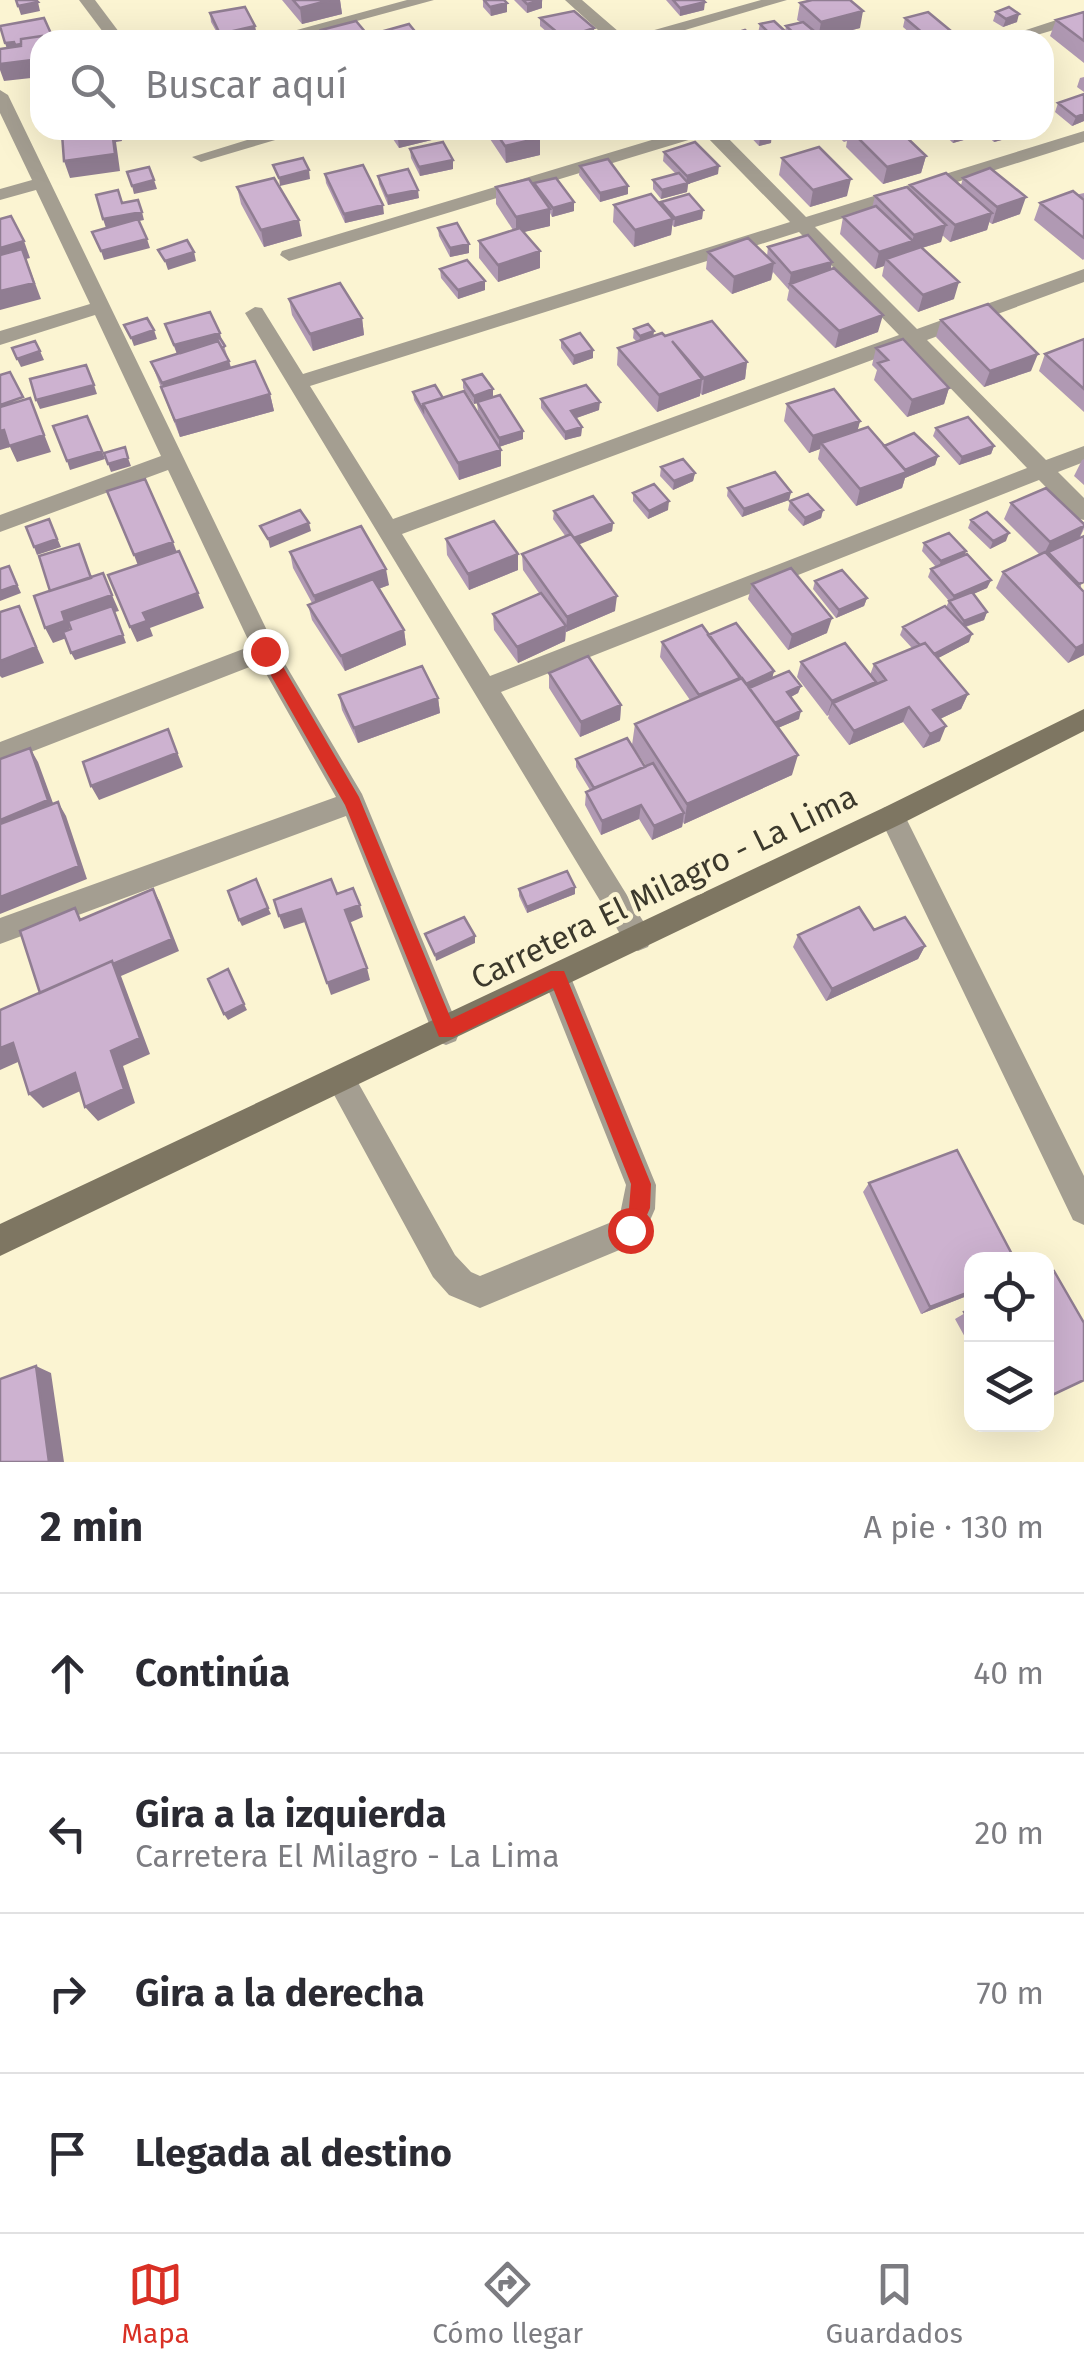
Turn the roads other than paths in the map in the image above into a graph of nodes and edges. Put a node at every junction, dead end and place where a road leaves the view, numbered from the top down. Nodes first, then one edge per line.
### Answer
1 (87, 0) edge
2 (426, 0) edge
3 (574, 0) edge
4 (779, 0) edge
5 (1070, 0) edge
6 (1084, 13) edge
7 (110, 30) edge
8 (308, 30) edge
9 (608, 30) edge
10 (670, 30) edge
11 (1033, 30) edge
12 (0, 95) edge
13 (1084, 136) edge
14 (263, 140) edge
15 (672, 140) edge
16 (716, 140) edge
17 (200, 157) dead end
18 (42, 183) junction
19 (0, 195) edge
20 (804, 226) junction
21 (288, 254) dead end
22 (1084, 275) edge
23 (101, 307) junction
24 (255, 313) dead end
25 (912, 337) junction
26 (0, 338) edge
27 (297, 383) junction
28 (1084, 454) edge
29 (174, 460) junction
30 (1044, 471) junction
31 (1084, 512) edge
32 (0, 524) edge
33 (388, 530) junction
34 (265, 651) junction
35 (484, 688) junction
36 (1084, 718) edge
37 (0, 753) edge
38 (353, 802) junction
39 (892, 816) junction
40 (0, 931) edge
41 (638, 938) junction
42 (557, 977) junction
43 (446, 1030) junction
44 (341, 1080) junction
45 (1084, 1208) edge
46 (0, 1240) edge

1 - 7 street
2 - 8 street
3 - 9 street
4 - 10 street
5 - 6 street
6 - 11 street
12 - 18 street
13 - 20 street
14 - 17 street
15 - 21 street
16 - 20 street
18 - 19 street
18 - 23 street
20 - 25 street
20 - 27 street
22 - 25 street
23 - 26 street
23 - 29 street
24 - 27 street
25 - 30 street
25 - 33 street
27 - 33 street
28 - 30 street
29 - 32 street
29 - 34 street
30 - 31 street
30 - 35 street
33 - 35 street
34 - 37 street
34 - 38 street
35 - 41 street
36 - 39 main road, Carretera El Milagro - La Lima
38 - 40 street
38 - 43 street
39 - 41 main road, Carretera El Milagro - La Lima
39 - 45 street
41 - 42 main road, Carretera El Milagro - La Lima
42 - 43 main road, Carretera El Milagro - La Lima
42 - 44 street
43 - 44 main road, Carretera El Milagro - La Lima
44 - 46 main road, Carretera El Milagro - La Lima

